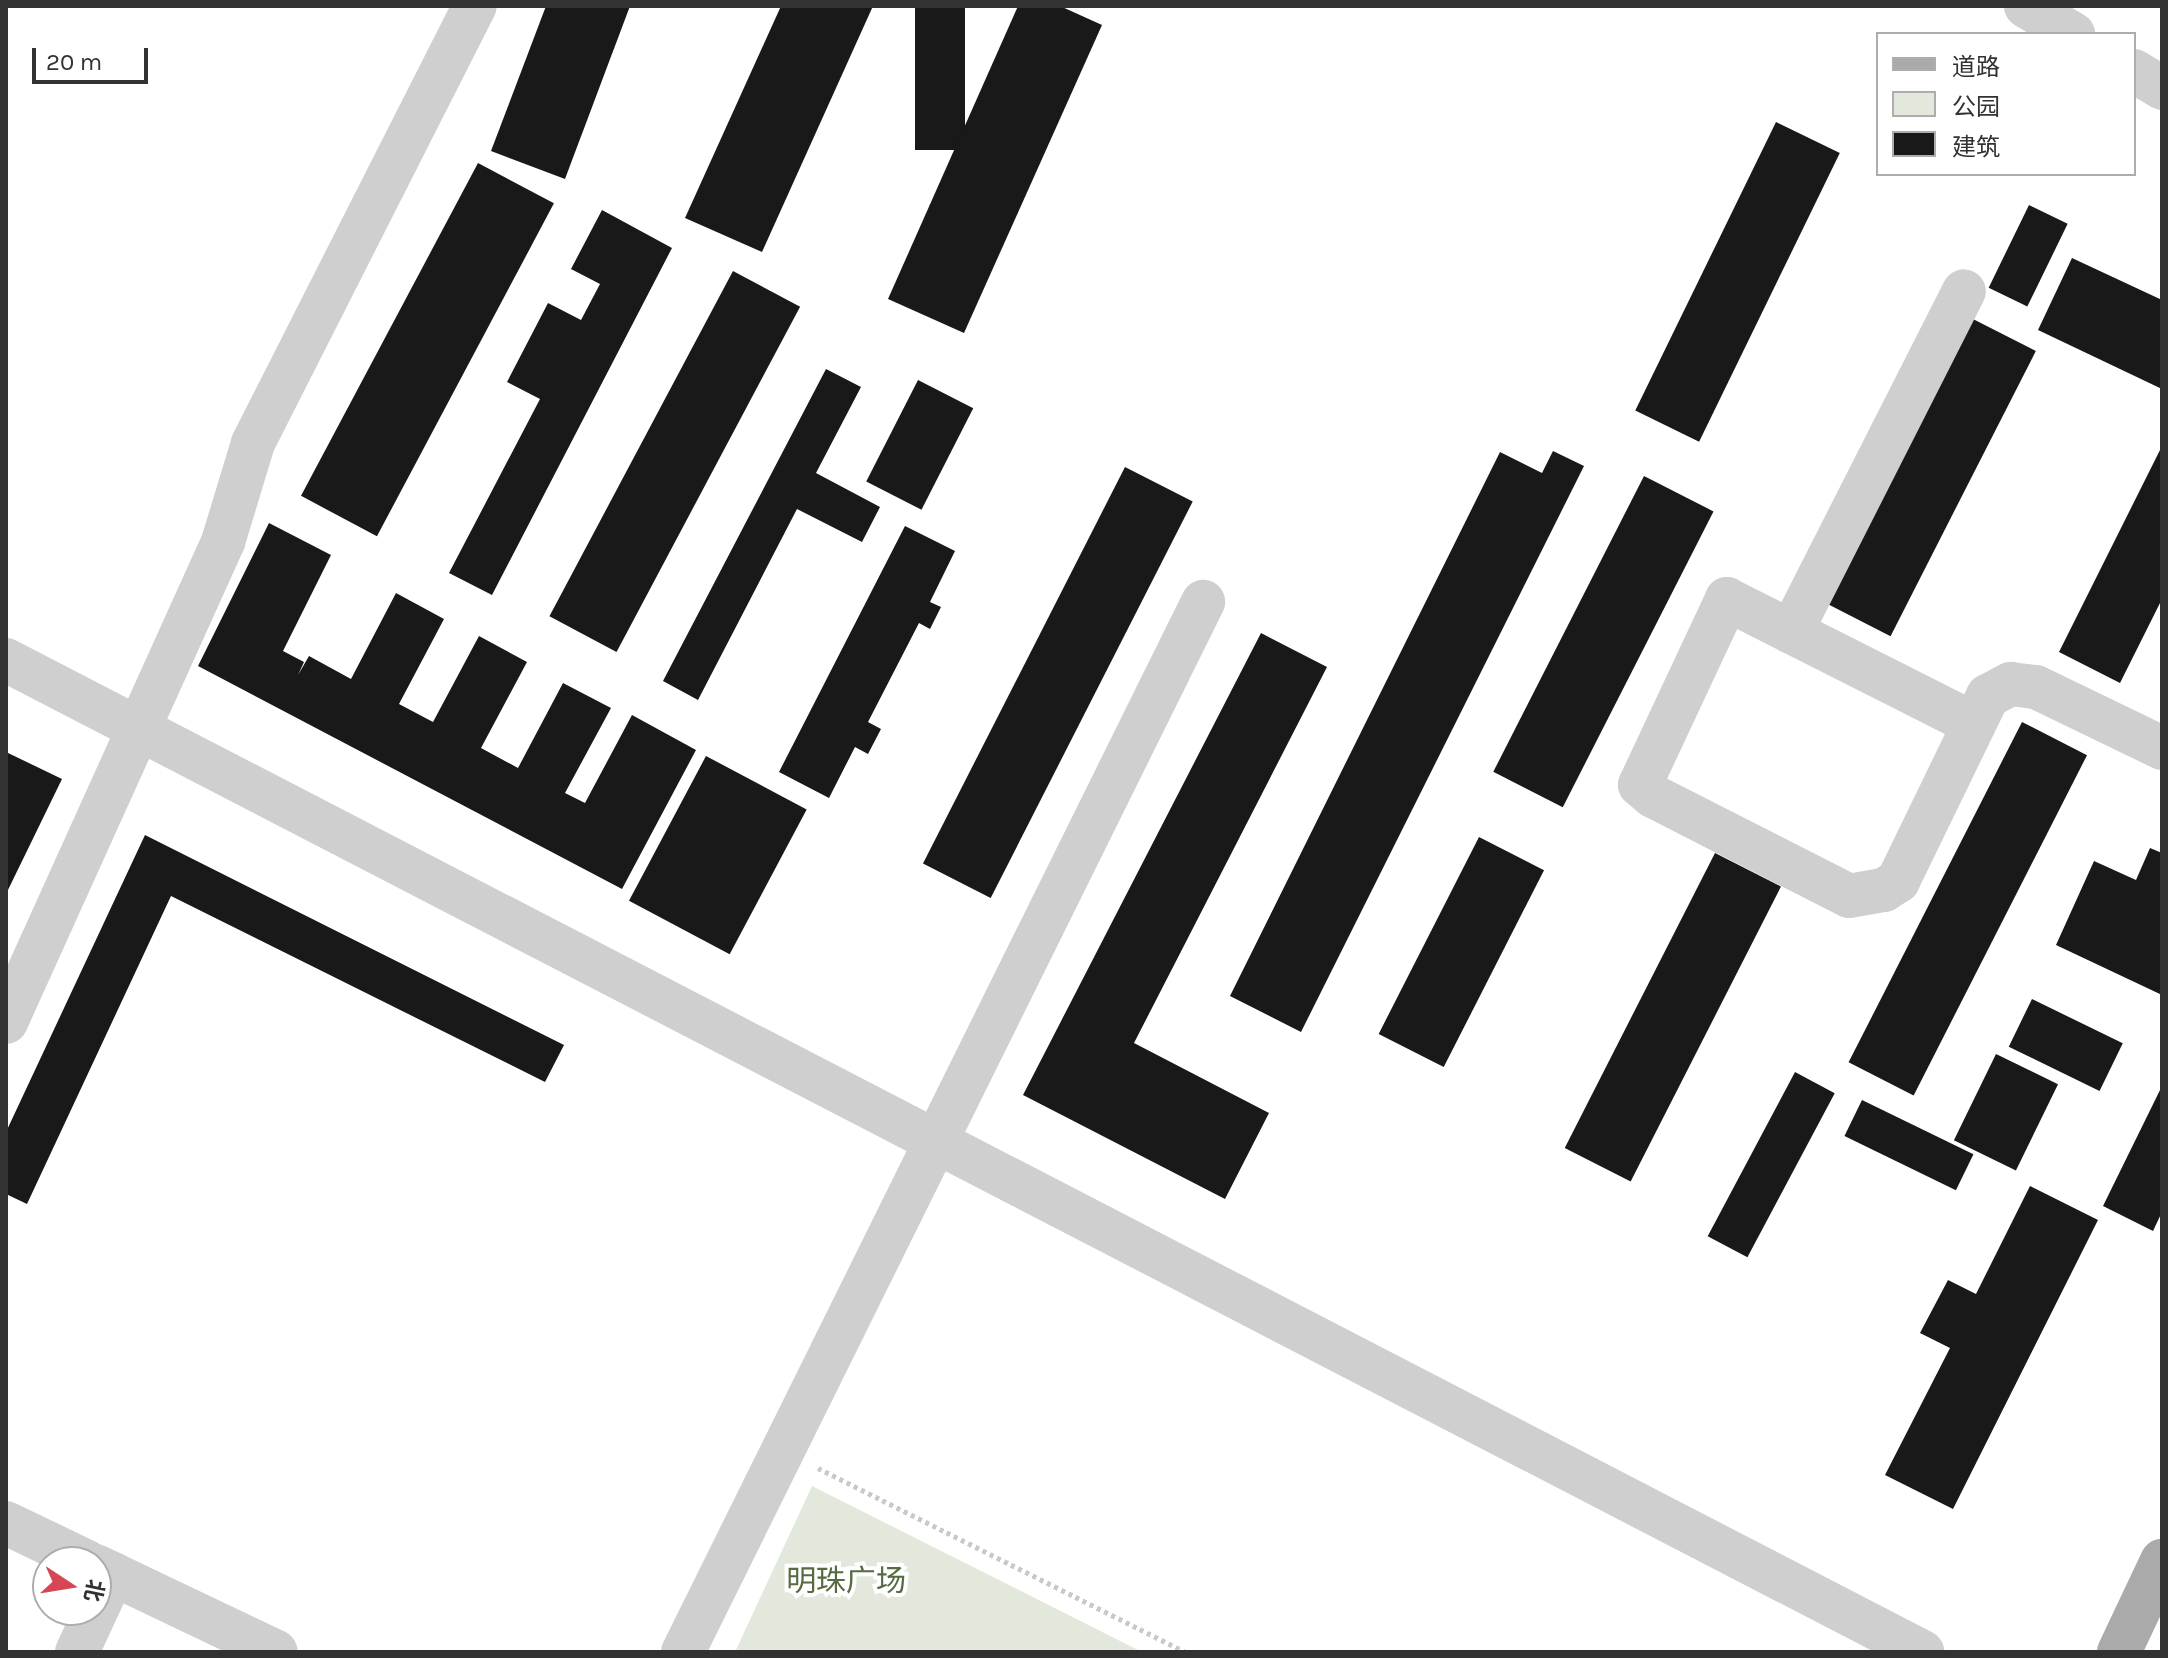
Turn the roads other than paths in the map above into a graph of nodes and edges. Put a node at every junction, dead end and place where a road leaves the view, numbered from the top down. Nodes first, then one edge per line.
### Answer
1 (475, 6) edge
2 (2026, 6) edge
3 (2070, 32) edge
4 (2136, 72) edge
5 (2162, 88) edge
6 (1964, 291) dead end
7 (1203, 602) dead end
8 (1791, 632) junction
9 (6, 660) edge
10 (1974, 724) junction
11 (138, 728) junction
12 (2162, 748) edge
13 (6, 1022) edge
14 (934, 1140) junction
15 (6, 1523) edge
16 (55, 1546) edge
17 (2162, 1561) edge
18 (112, 1573) edge
19 (84, 1626) edge
20 (77, 1652) edge
21 (276, 1652) edge
22 (683, 1652) edge
23 (1922, 1652) edge
24 (2119, 1652) edge

1 - 11 street
2 - 3 street
4 - 5 street
6 - 8 street
7 - 14 street
8 - 10 street
8 - 10 street
9 - 11 street
10 - 12 street
11 - 13 street
11 - 14 street
14 - 22 street
14 - 23 street
15 - 16 street
17 - 24 main road
18 - 21 street
19 - 20 street

